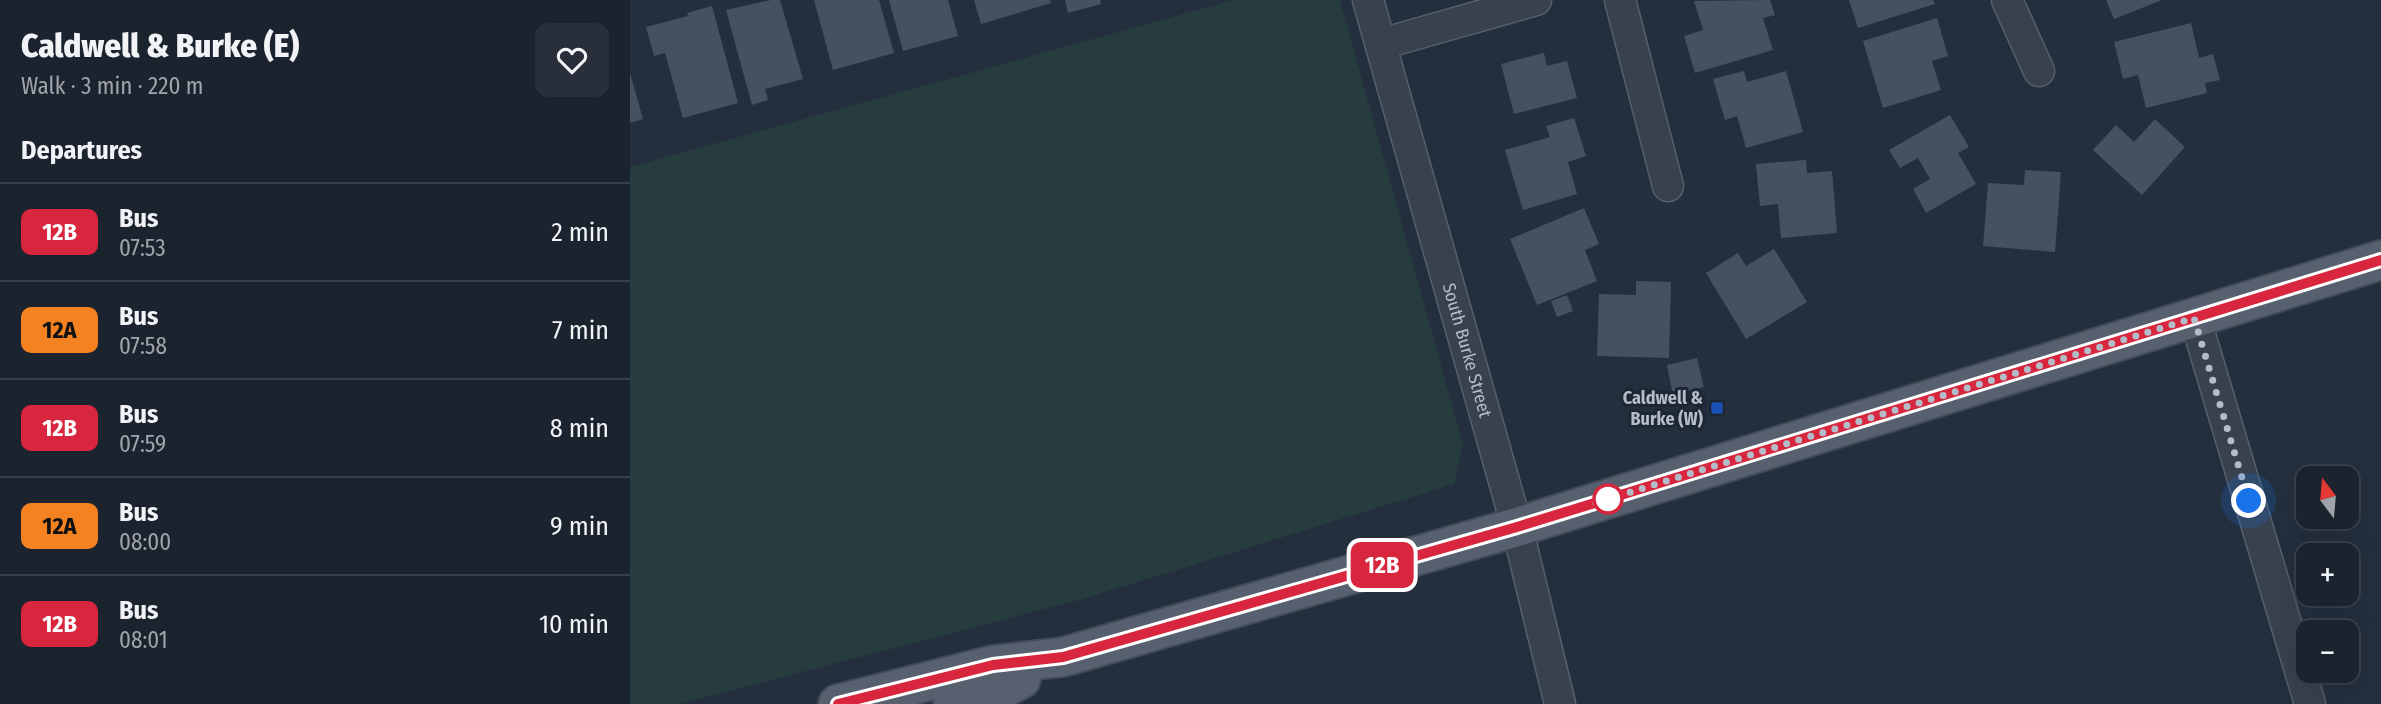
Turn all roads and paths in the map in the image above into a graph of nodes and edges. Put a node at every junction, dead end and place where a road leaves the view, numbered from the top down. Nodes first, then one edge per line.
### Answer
1 (1368, 0) edge
2 (1536, 0) edge
3 (1620, 0) edge
4 (2007, 0) edge
5 (1381, 44) junction
6 (2039, 71) dead end
7 (1668, 186) dead end
8 (2381, 260) edge
9 (2194, 318) junction
10 (1517, 527) junction
11 (1063, 657) junction
12 (838, 704) edge
13 (953, 704) edge
14 (1560, 704) edge
15 (2310, 704) edge

1 - 5 street, South Burke Street
2 - 5 street
3 - 7 street
4 - 6 street
5 - 10 street, South Burke Street
8 - 9 main road
9 - 10 main road
9 - 15 street
10 - 11 main road
10 - 14 street, South Burke Street
11 - 12 main road
11 - 13 main road

